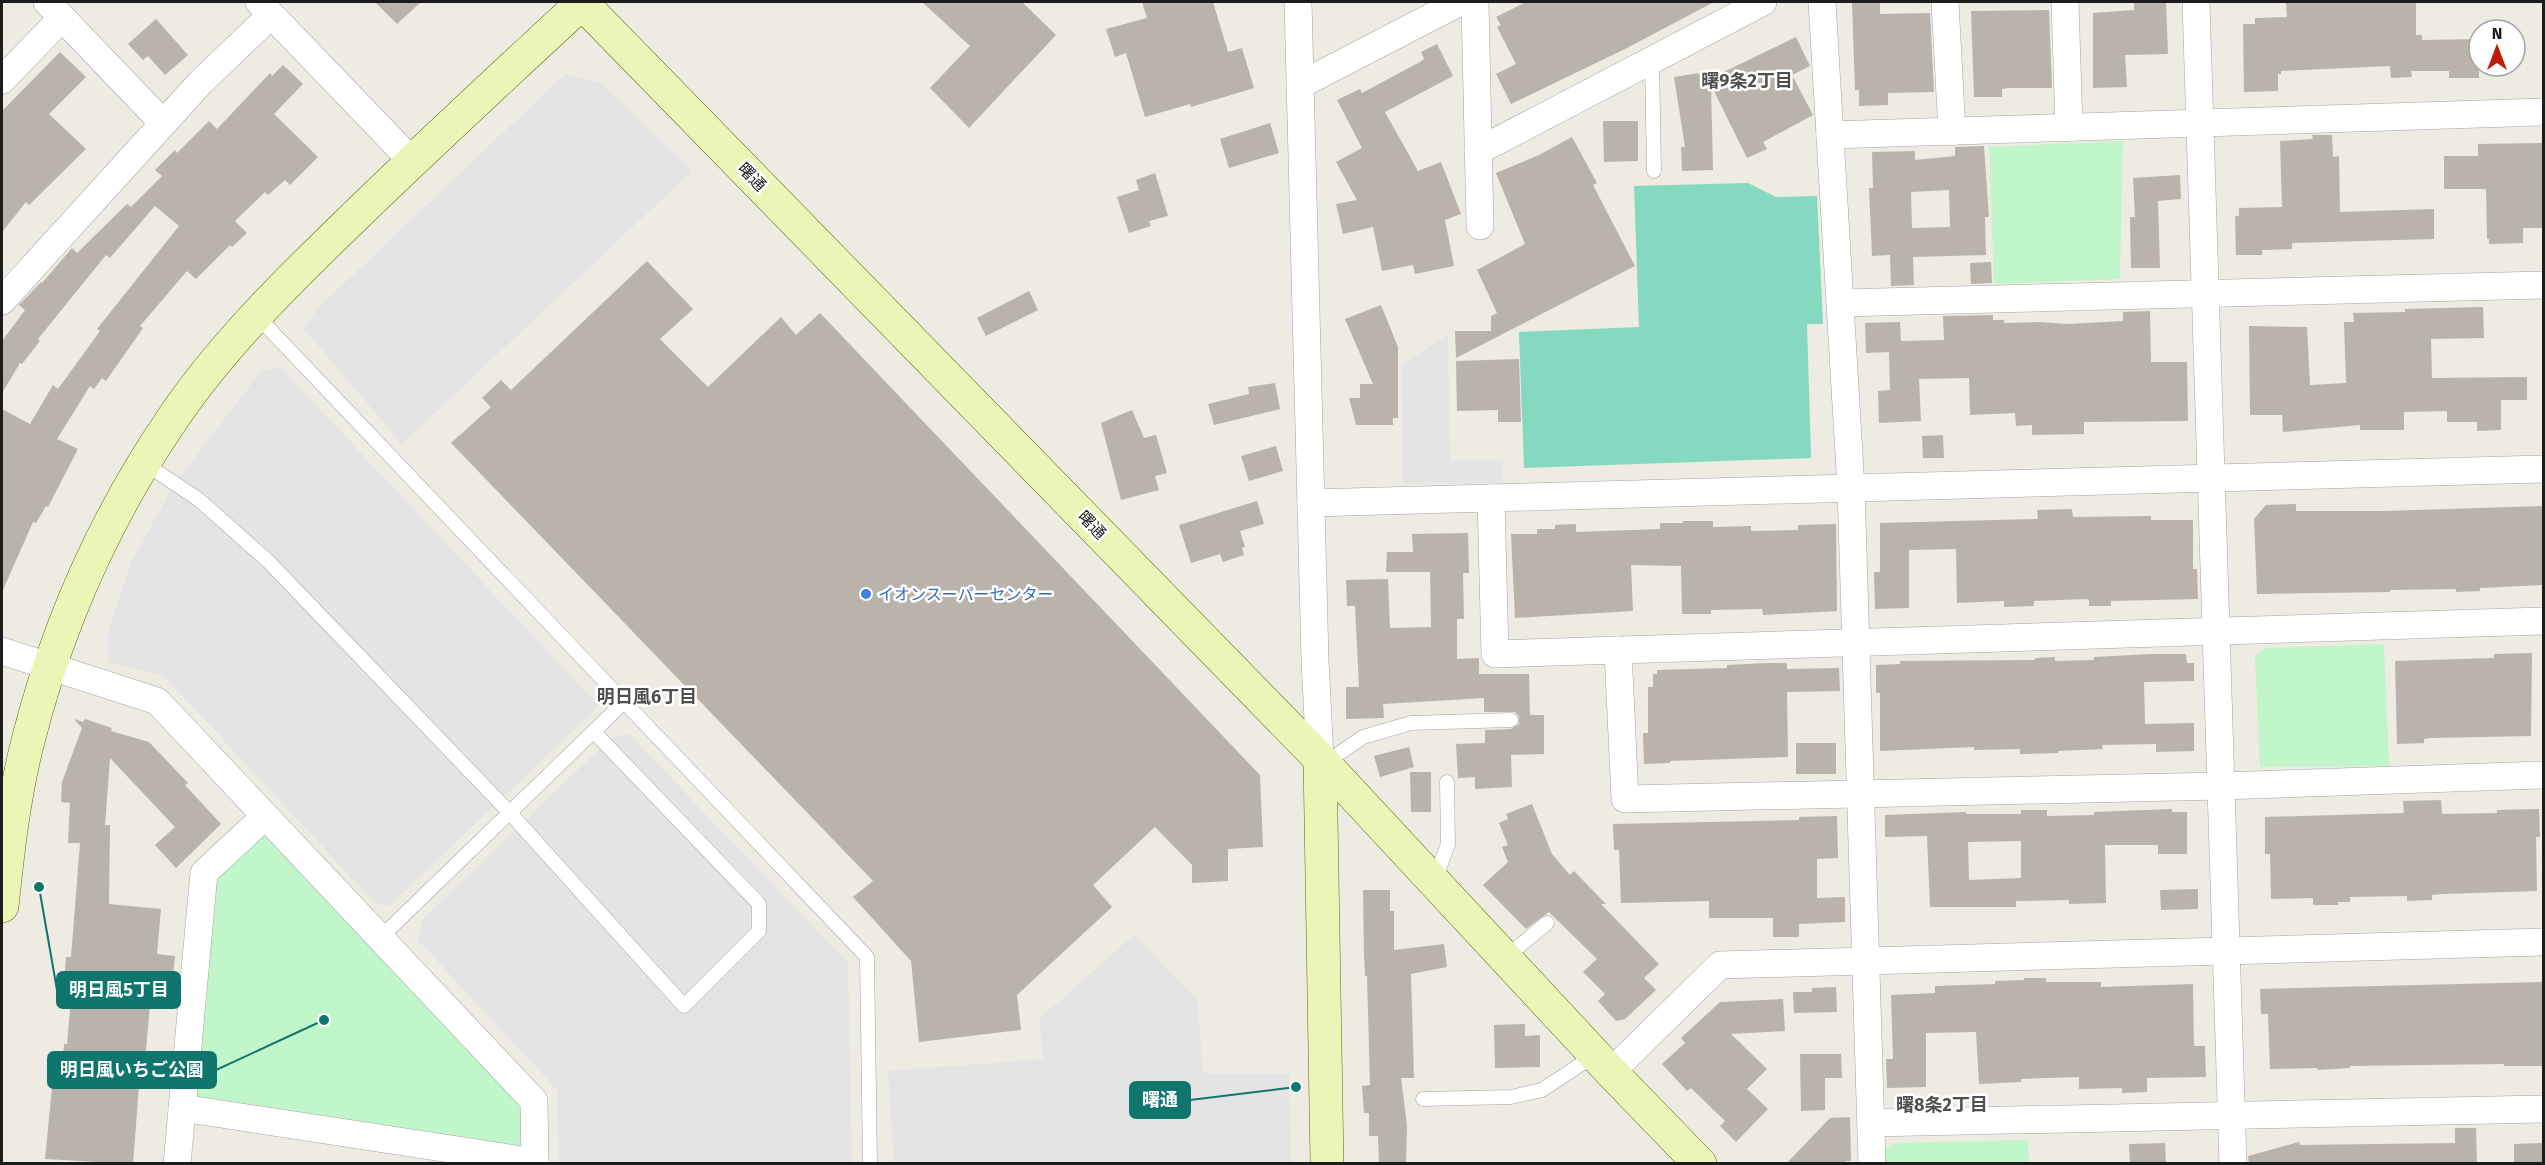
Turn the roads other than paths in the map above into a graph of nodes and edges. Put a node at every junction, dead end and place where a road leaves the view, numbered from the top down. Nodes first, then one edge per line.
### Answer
1 (581, 2) edge
2 (1298, 2) edge
3 (1460, 2) edge
4 (1475, 2) edge
5 (1763, 2) edge
6 (1822, 2) edge
7 (1945, 2) edge
8 (2065, 2) edge
9 (2196, 2) edge
10 (264, 8) edge
11 (55, 10) edge
12 (1652, 60) junction
13 (2, 80) edge
14 (1300, 85) junction
15 (2544, 112) edge
16 (163, 123) junction
17 (2200, 124) junction
18 (2069, 128) junction
19 (1952, 132) junction
20 (1830, 135) junction
21 (1478, 151) junction
22 (412, 161) junction
23 (1654, 171) dead end
24 (1480, 226) dead end
25 (2544, 285) edge
26 (2206, 295) junction
27 (2, 301) edge
28 (1840, 303) junction
29 (257, 316) junction
30 (144, 463) junction
31 (2544, 469) edge
32 (2212, 478) junction
33 (1851, 488) junction
34 (1491, 498) junction
35 (1311, 503) junction
36 (2544, 621) edge
37 (2216, 631) junction
38 (1855, 642) junction
39 (1618, 650) junction
40 (2, 651) edge
41 (50, 668) junction
42 (624, 702) junction
43 (1511, 720) dead end
44 (594, 732) junction
45 (1322, 761) junction
46 (2544, 775) edge
47 (1448, 782) dead end
48 (2221, 786) junction
49 (1861, 794) junction
50 (510, 813) junction
51 (265, 816) junction
52 (1434, 882) junction
53 (2, 906) edge
54 (1547, 923) dead end
55 (380, 938) junction
56 (2544, 942) edge
57 (2226, 951) junction
58 (1505, 958) junction
59 (1865, 961) junction
60 (1603, 1063) junction
61 (1423, 1099) dead end
62 (182, 1108) junction
63 (2544, 1109) edge
64 (2232, 1117) junction
65 (1871, 1123) junction
66 (535, 1163) edge
67 (177, 1164) edge
68 (870, 1164) edge
69 (1328, 1164) edge
70 (1700, 1164) edge
71 (1872, 1164) edge
72 (2233, 1164) edge

1 - 22 street
1 - 45 street, 曙通
2 - 14 street
3 - 14 street
4 - 21 street
5 - 12 street
6 - 20 street
7 - 19 street
8 - 18 street
9 - 17 street
10 - 16 street
10 - 22 street
11 - 13 street
11 - 16 street
12 - 21 street
12 - 23 lane
14 - 35 street
15 - 17 street
16 - 27 street
17 - 18 street
17 - 26 street
18 - 19 street
19 - 20 street
20 - 28 street
21 - 24 street
22 - 29 street
25 - 26 street
26 - 28 street
26 - 32 street
28 - 33 street
29 - 30 street
29 - 42 lane
30 - 41 street
30 - 50 lane
31 - 32 street
32 - 33 street
32 - 37 street
33 - 34 street
33 - 38 street
34 - 35 street
34 - 39 street
35 - 45 street
36 - 37 street
37 - 38 street
37 - 48 street
38 - 39 street
38 - 49 street
39 - 49 street
40 - 41 street
41 - 51 street
41 - 53 street
42 - 44 lane
42 - 68 lane
43 - 45 lane
44 - 50 lane
44 - 50 lane
45 - 52 street, 曙通
45 - 69 street
46 - 48 street
47 - 52 lane
48 - 49 street
48 - 57 street
49 - 59 street
50 - 55 lane
51 - 55 street
51 - 62 street
52 - 58 street, 曙通
54 - 58 lane
55 - 66 street
56 - 57 street
57 - 59 street
57 - 64 street
58 - 60 street, 曙通
59 - 60 street
59 - 65 street
60 - 61 lane
60 - 70 street, 曙通
62 - 66 street
62 - 67 street
63 - 64 street
64 - 65 street
64 - 72 street
65 - 71 street

